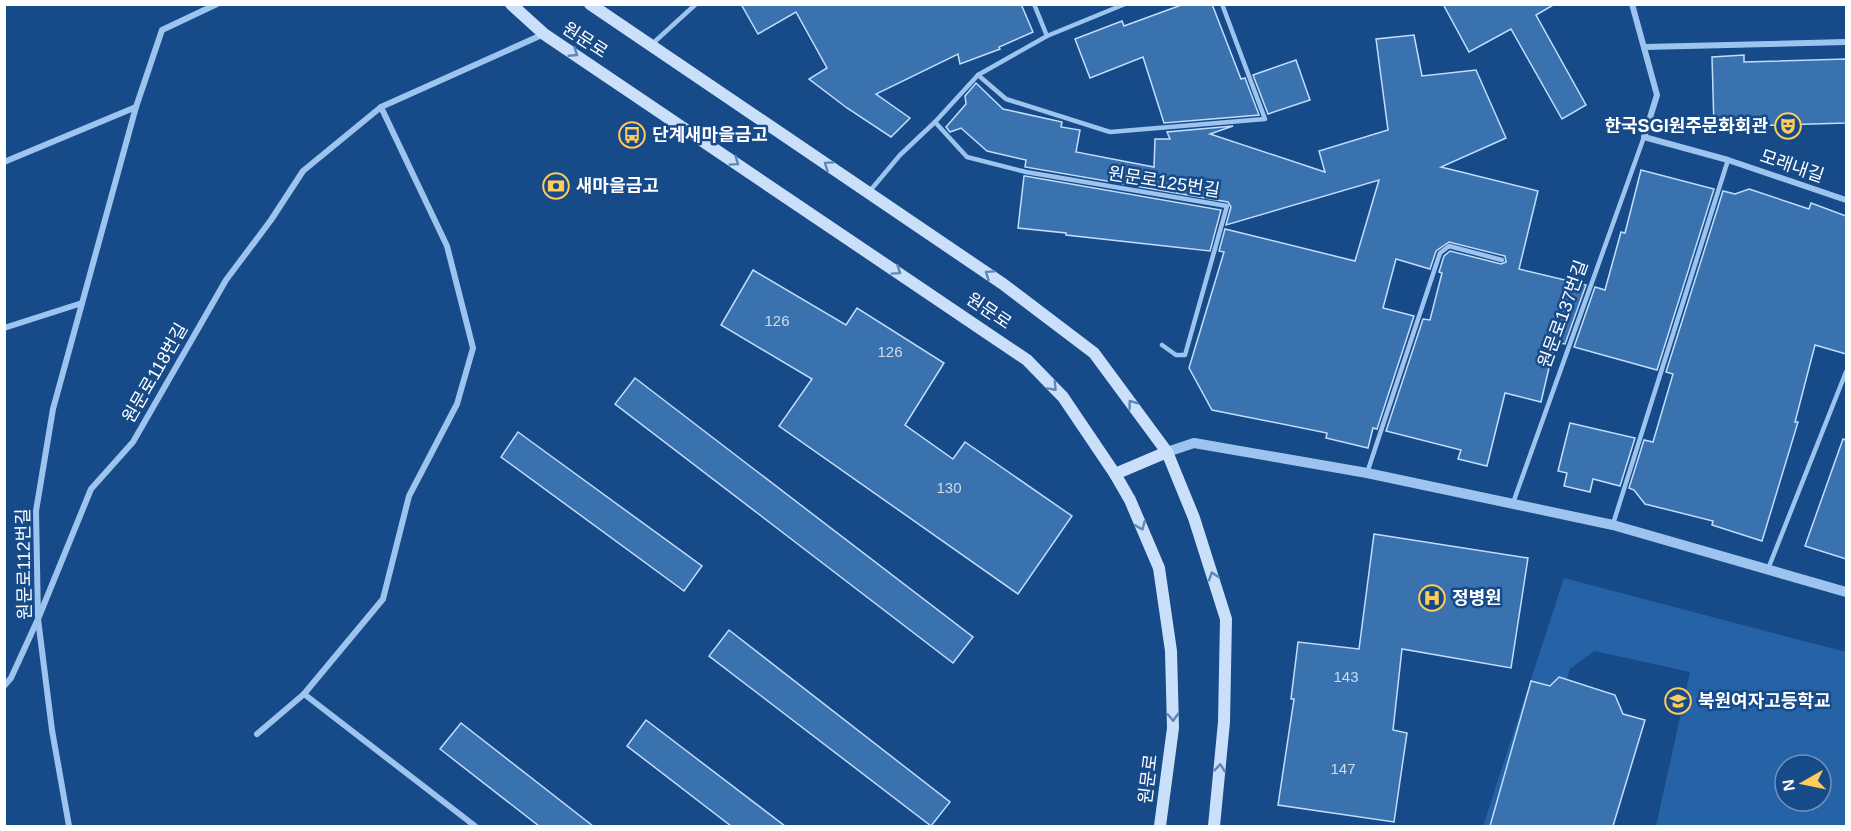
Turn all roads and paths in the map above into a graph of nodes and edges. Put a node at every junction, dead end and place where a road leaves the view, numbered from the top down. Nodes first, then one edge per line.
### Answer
1 (217, 4) edge
2 (511, 4) edge
3 (590, 4) edge
4 (696, 4) edge
5 (1034, 4) edge
6 (1125, 4) edge
7 (1222, 4) edge
8 (1632, 4) edge
9 (544, 34) junction
10 (1047, 36) junction
11 (1846, 42) edge
12 (649, 46) junction
13 (1644, 47) junction
14 (978, 75) junction
15 (136, 107) junction
16 (381, 107) junction
17 (934, 122) junction
18 (1644, 137) junction
19 (1728, 160) junction
20 (4, 162) edge
21 (869, 192) junction
22 (1846, 200) edge
23 (1502, 260) dead end
24 (82, 303) junction
25 (4, 327) edge
26 (1162, 345) dead end
27 (1846, 372) edge
28 (1167, 452) junction
29 (1367, 473) junction
30 (1115, 474) junction
31 (1513, 503) junction
32 (1613, 525) junction
33 (1768, 569) junction
34 (1846, 592) edge
35 (38, 619) junction
36 (4, 686) edge
37 (304, 694) junction
38 (257, 734) dead end
39 (69, 826) edge
40 (475, 826) edge
41 (1160, 826) edge
42 (1214, 826) edge

1 - 15 street, 원문로112번길
2 - 9 main road, 원문로
3 - 12 main road, 원문로
4 - 12 lane
5 - 10 lane
6 - 10 lane
7 - 14 lane
8 - 13 street
9 - 16 street, 원문로118번길
9 -> 30 main road, 원문로
10 - 14 lane
11 - 13 street
21 -> 12 main road, 원문로
13 - 18 street
14 - 17 lane
15 - 20 street
15 - 24 street, 원문로112번길
16 - 35 street, 원문로118번길
16 - 37 street
17 - 21 lane
17 - 26 lane, 원문로125번길
18 - 19 street, 모래내길
18 - 31 lane, 원문로137번길
19 - 22 street, 모래내길
19 - 32 lane
28 -> 21 main road, 원문로
23 - 29 lane
24 - 25 street
24 - 35 street, 원문로112번길
27 - 33 lane
28 - 29 street
28 - 30 main road
42 -> 28 main road, 원문로
29 - 31 street
30 -> 41 main road, 원문로
31 - 32 street
32 - 33 street
33 - 34 street
35 - 36 street, 원문로118번길
35 - 39 street, 원문로112번길
37 - 38 street
37 - 40 street

